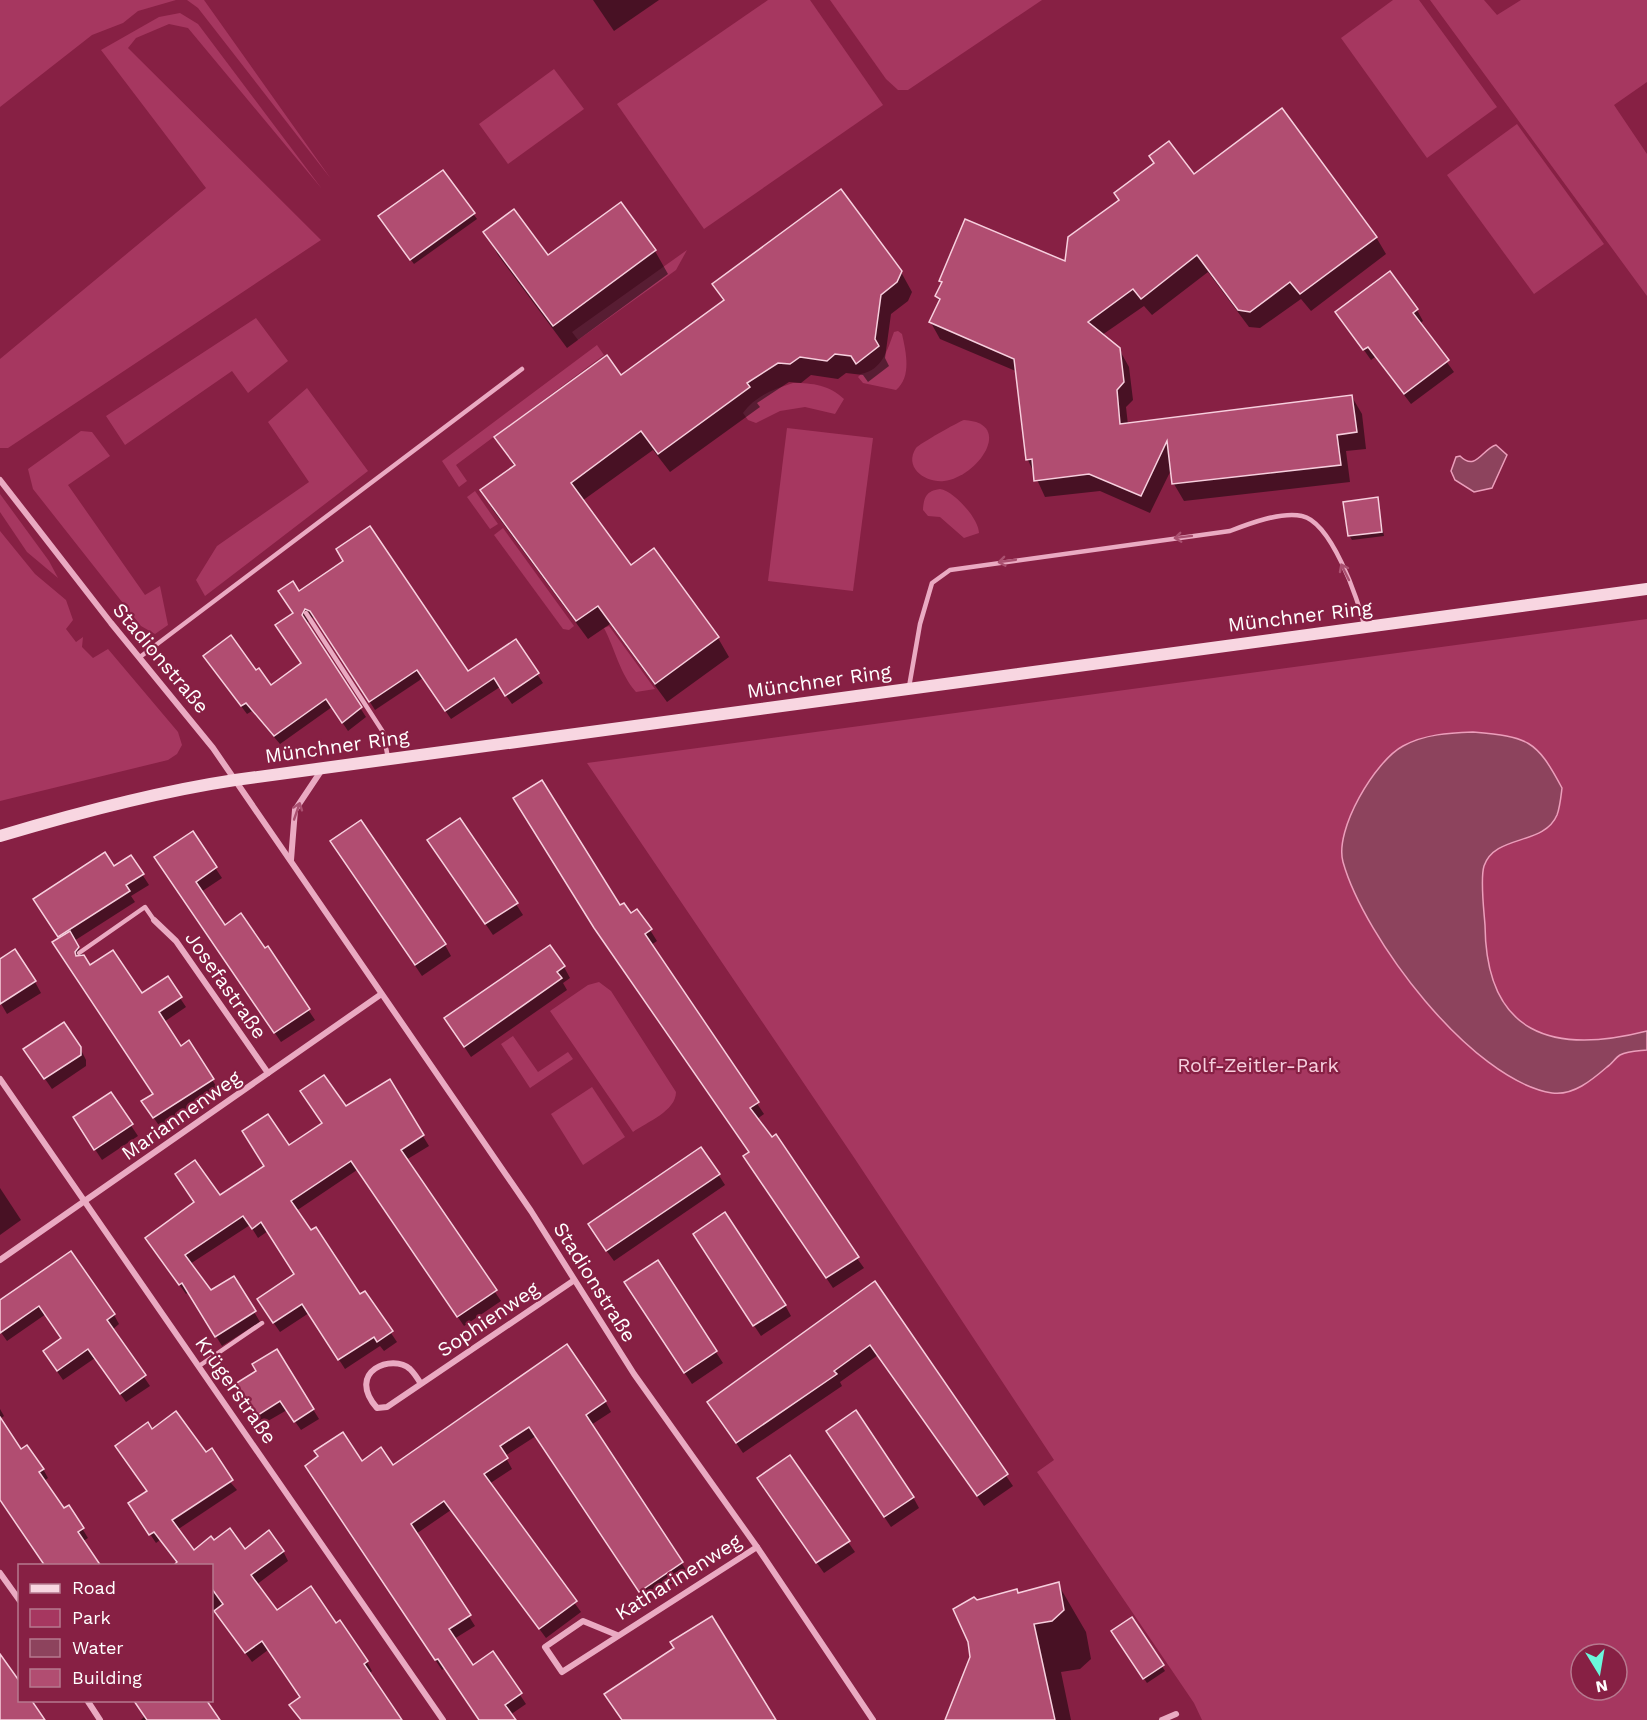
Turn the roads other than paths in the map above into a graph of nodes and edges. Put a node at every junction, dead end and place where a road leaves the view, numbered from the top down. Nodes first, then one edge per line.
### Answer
1 (522, 369) dead end
2 (0, 480) edge
3 (1647, 589) edge
4 (306, 613) dead end
5 (1364, 627) junction
6 (140, 657) junction
7 (909, 689) junction
8 (388, 758) junction
9 (323, 768) junction
10 (235, 780) junction
11 (0, 836) edge
12 (291, 861) junction
13 (154, 920) joint
14 (79, 953) dead end
15 (380, 995) junction
16 (268, 1073) junction
17 (0, 1079) edge
18 (86, 1202) junction
19 (0, 1260) edge
20 (573, 1281) junction
21 (262, 1323) dead end
22 (199, 1366) junction
23 (421, 1384) junction
24 (757, 1547) junction
25 (0, 1573) edge
26 (18, 1598) edge
27 (617, 1635) junction
28 (88, 1702) edge
29 (1176, 1714) dead end
30 (100, 1720) edge
31 (443, 1720) edge
32 (873, 1720) edge
33 (1162, 1720) edge

1 - 6 lane
2 - 6 street, Stadionstraße
3 - 5 main road, Münchner Ring
4 - 8 lane
5 - 7 main road, Münchner Ring
5 -> 7 lane
6 - 10 street, Stadionstraße
7 - 8 main road, Münchner Ring
8 - 9 main road, Münchner Ring
9 - 10 main road, Münchner Ring
12 -> 9 street
10 - 11 main road, Münchner Ring
10 - 12 street, Stadionstraße
12 - 15 street, Stadionstraße
13 - 14 lane
13 - 16 street, Josefastraße
15 - 16 street, Mariannenweg
15 - 20 street, Stadionstraße
16 - 18 street, Mariannenweg
17 - 18 street, Krügerstraße
18 - 19 street, Mariannenweg
18 - 22 street, Krügerstraße
20 - 23 street, Sophienweg
20 - 24 street, Stadionstraße
21 - 22 lane
22 - 31 street, Krügerstraße
23 - 23 street, Sophienweg
24 - 27 street, Katharinenweg
24 - 32 street, Stadionstraße
25 - 26 street
27 - 27 street, Katharinenweg
28 - 30 street
29 - 33 street

